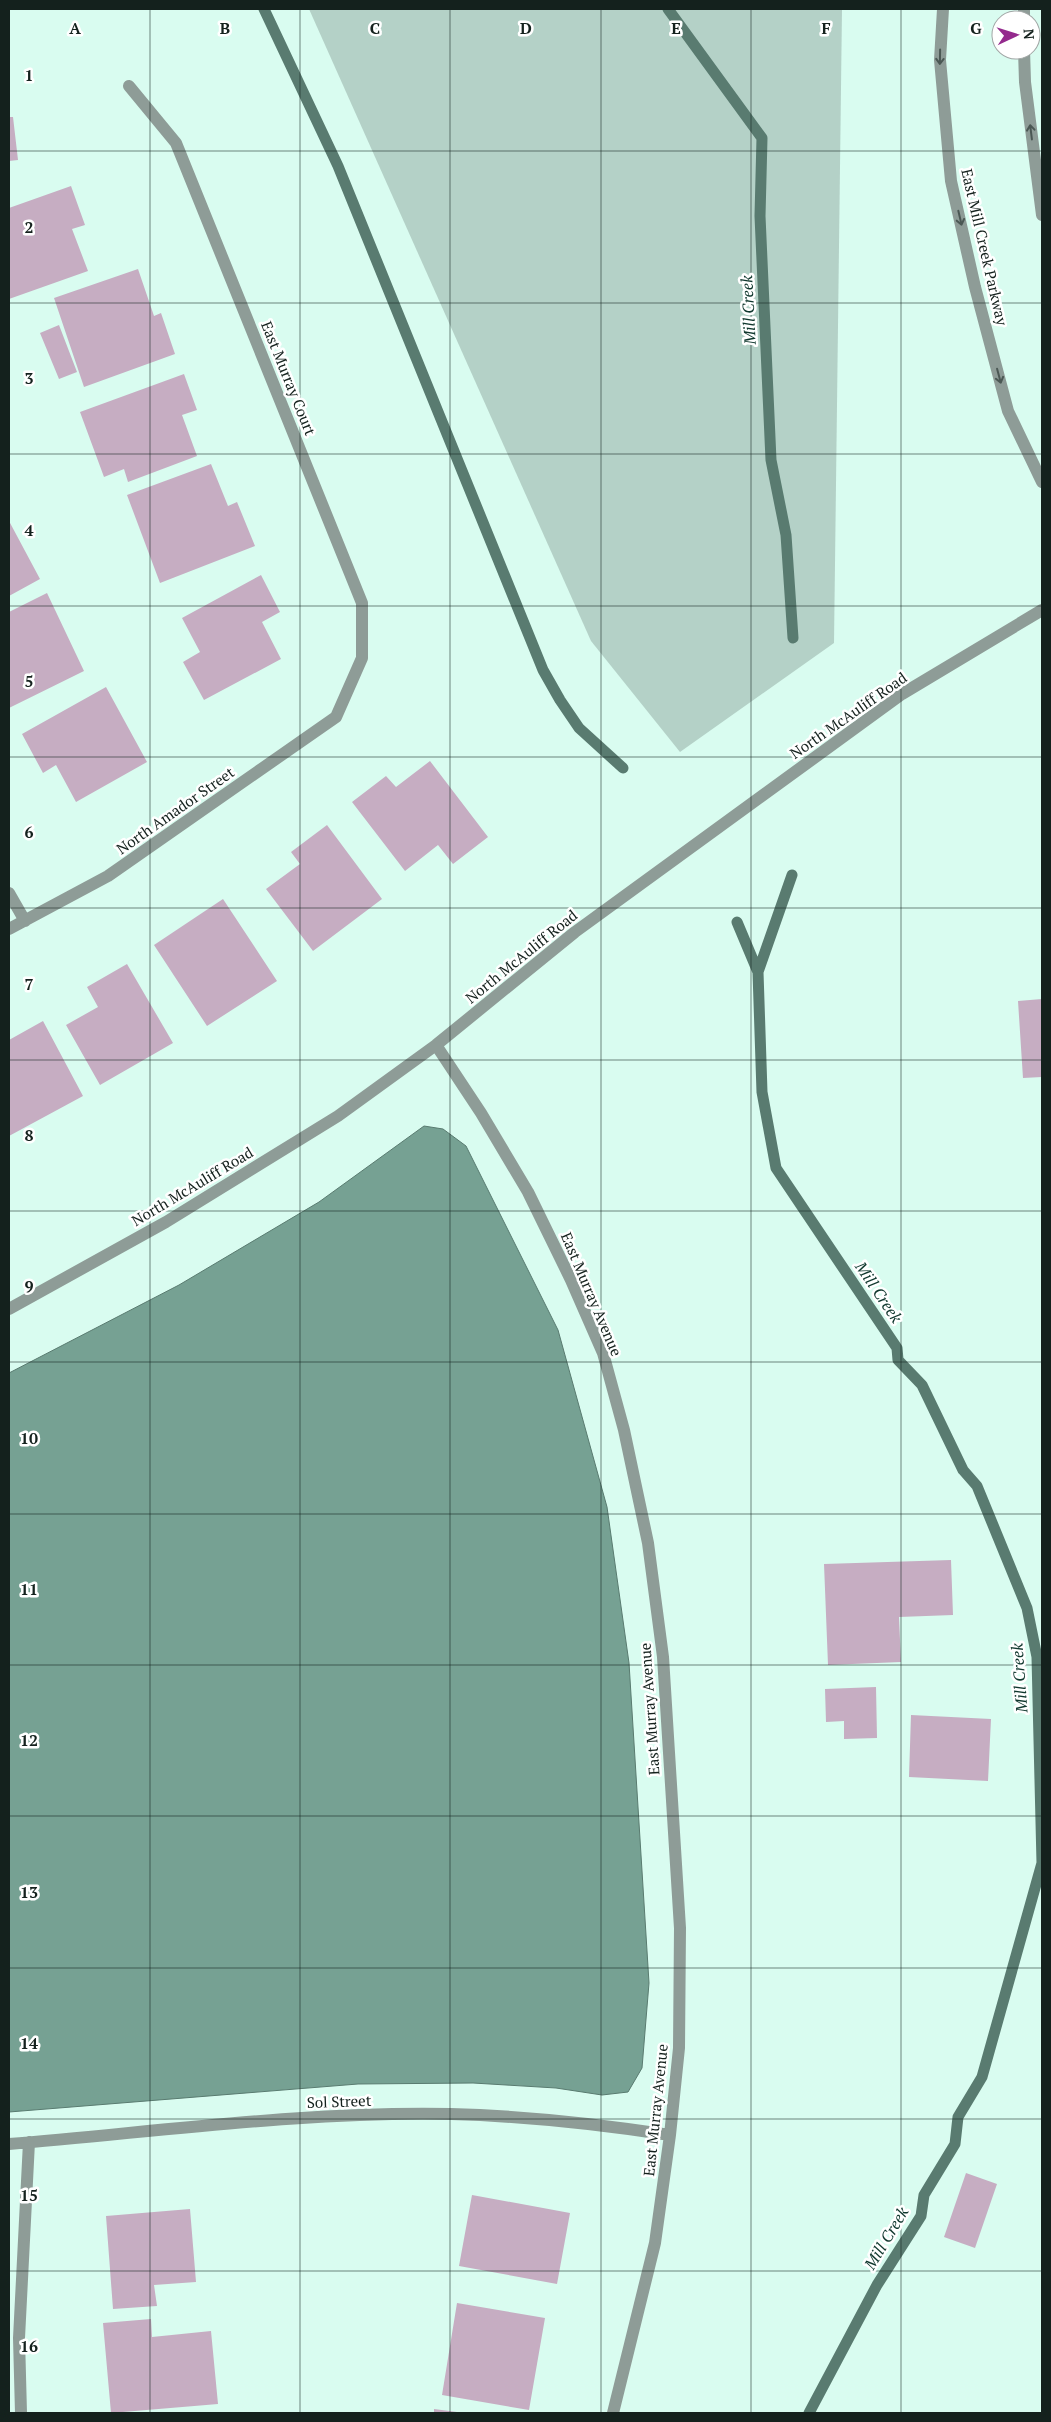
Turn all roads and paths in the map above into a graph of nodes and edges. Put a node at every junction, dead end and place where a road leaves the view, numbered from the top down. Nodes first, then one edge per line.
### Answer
1 (943, 9) edge
2 (1024, 60) edge
3 (129, 86) dead end
4 (1042, 215) edge
5 (1042, 482) edge
6 (1042, 610) edge
7 (345, 699) joint
8 (9, 893) edge
9 (25, 920) junction
10 (9, 929) edge
11 (436, 1045) junction
12 (9, 1309) edge
13 (670, 2136) junction
14 (28, 2142) junction
15 (9, 2144) edge
16 (20, 2413) edge
17 (613, 2413) edge

1 -> 5 street, East Mill Creek Parkway
4 -> 2 street
3 - 7 street, East Murray Court
6 - 11 street, North McAuliff Road
7 - 9 street, North Amador Street
8 - 9 street
9 - 10 street, North Amador Street
11 - 12 street, North McAuliff Road
11 - 13 street, East Murray Avenue
13 - 14 street, Sol Street
13 - 17 street, East Murray Avenue
14 - 15 street, Sol Street
14 - 16 street

